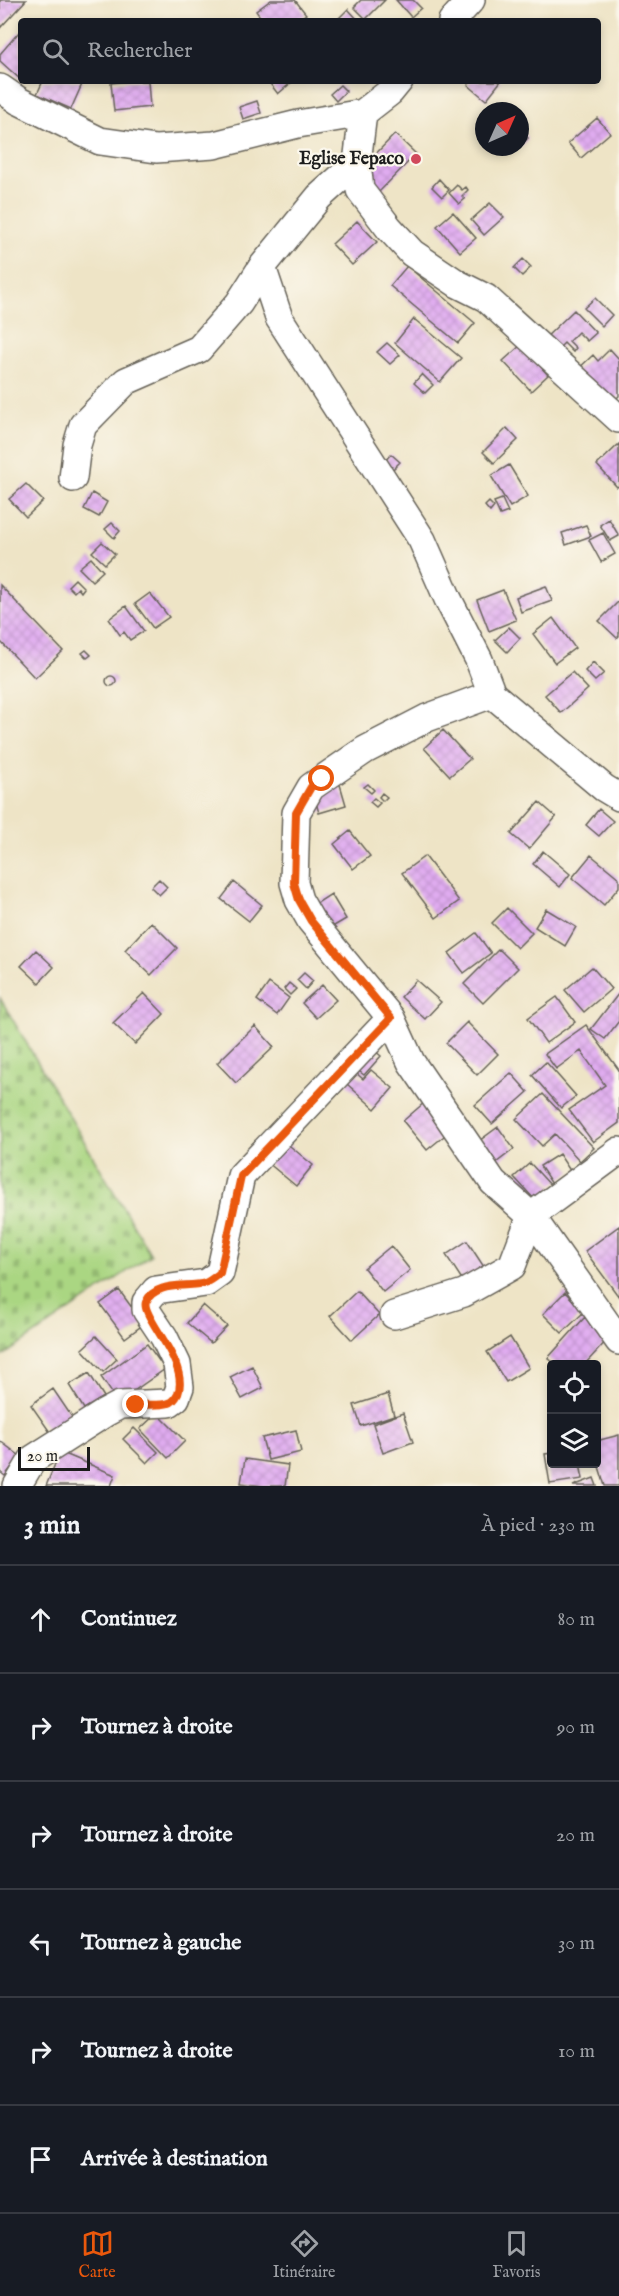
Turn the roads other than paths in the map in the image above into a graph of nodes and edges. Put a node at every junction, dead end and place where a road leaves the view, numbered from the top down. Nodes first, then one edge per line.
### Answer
1 (471, 0) edge
2 (455, 18) edge
3 (397, 84) edge
4 (0, 88) edge
5 (363, 113) junction
6 (357, 163) junction
7 (262, 267) junction
8 (619, 419) edge
9 (73, 478) dead end
10 (492, 694) junction
11 (619, 797) edge
12 (391, 1018) junction
13 (619, 1151) edge
14 (531, 1216) junction
15 (394, 1315) dead end
16 (619, 1341) edge
17 (16, 1486) edge

1 - 2 street
3 - 5 street
4 - 5 street
5 - 6 street
6 - 7 street
6 - 8 street
7 - 9 street
7 - 10 street
10 - 11 street
10 - 12 street
12 - 14 street
12 - 17 street
13 - 14 street
14 - 15 street
14 - 16 street

